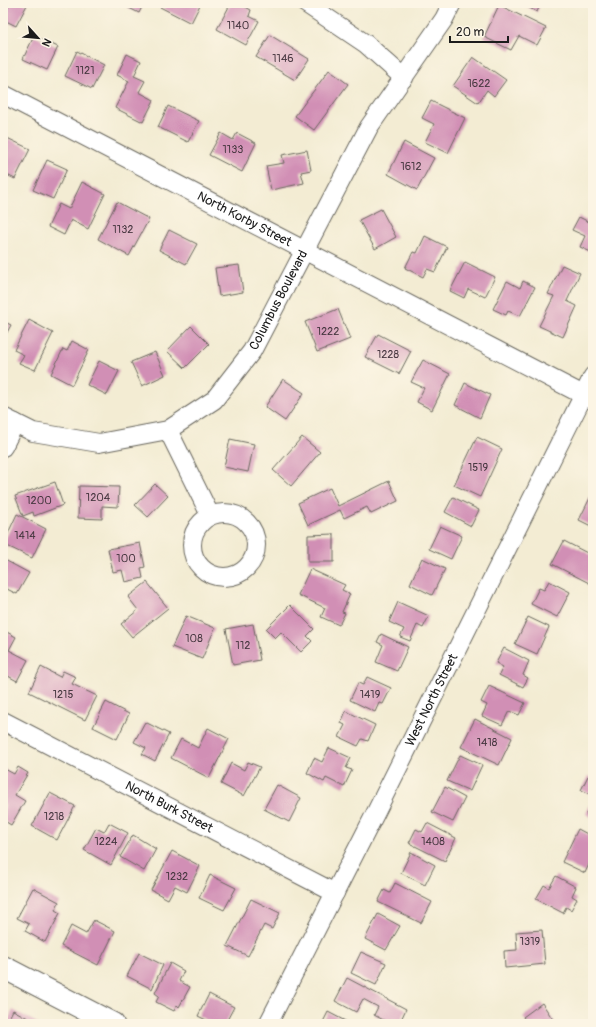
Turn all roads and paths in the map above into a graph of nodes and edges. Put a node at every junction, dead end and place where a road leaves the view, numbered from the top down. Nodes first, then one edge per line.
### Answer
1 (305, 3) edge
2 (452, 3) edge
3 (404, 78) junction
4 (3, 94) edge
5 (304, 250) junction
6 (593, 376) edge
7 (588, 398) edge
8 (9, 420) edge
9 (168, 430) junction
10 (3, 448) edge
11 (210, 515) dead end
12 (3, 721) edge
13 (335, 893) junction
14 (3, 967) edge
15 (89, 1018) edge
16 (113, 1024) edge
17 (268, 1024) edge

1 - 3 street
2 - 3 street, Columbus Boulevard
3 - 5 street, Columbus Boulevard
4 - 5 street, North Korby Street
5 - 7 street, North Korby Street
5 - 9 street, Columbus Boulevard
6 - 7 street, West North Street
7 - 13 street, West North Street
8 - 9 street, Columbus Boulevard
8 - 10 street
9 - 11 street
12 - 13 street, North Burk Street
13 - 17 street, West North Street
14 - 15 street
15 - 16 street

